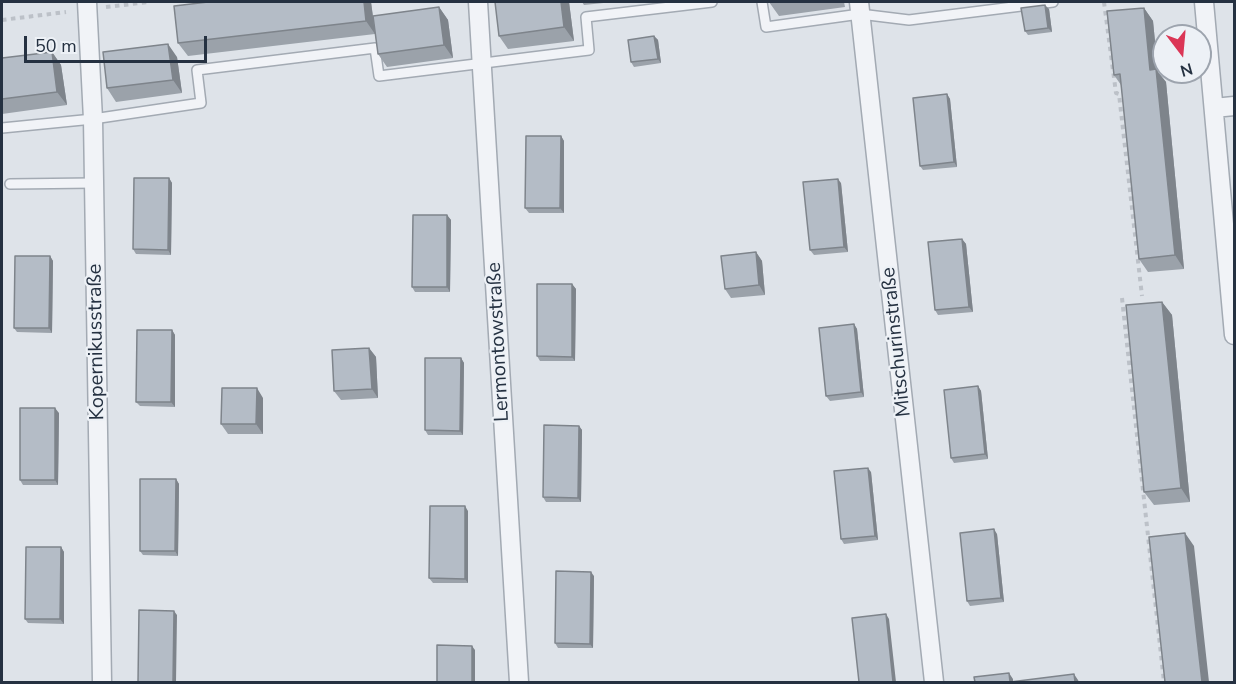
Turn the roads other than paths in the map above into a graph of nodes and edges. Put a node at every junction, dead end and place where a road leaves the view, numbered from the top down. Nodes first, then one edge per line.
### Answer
1 (87, 2) edge
2 (478, 2) edge
3 (712, 2) edge
4 (762, 2) edge
5 (1053, 2) edge
6 (1204, 2) edge
7 (860, 8) edge
8 (482, 63) junction
9 (1234, 106) edge
10 (1214, 108) junction
11 (93, 119) junction
12 (2, 128) edge
13 (94, 183) junction
14 (10, 184) dead end
15 (1234, 335) edge
16 (102, 682) edge
17 (519, 682) edge
18 (934, 682) edge

1 - 11 street, Kopernikusstraße
2 - 8 street, Lermontowstraße
3 - 8 lane
4 - 7 lane
5 - 7 lane
6 - 10 street
7 - 18 street, Mitschurinstraße
8 - 11 lane
8 - 17 street, Lermontowstraße
9 - 10 street
10 - 15 street
11 - 12 lane
11 - 13 street, Kopernikusstraße
13 - 14 lane
13 - 16 street, Kopernikusstraße

